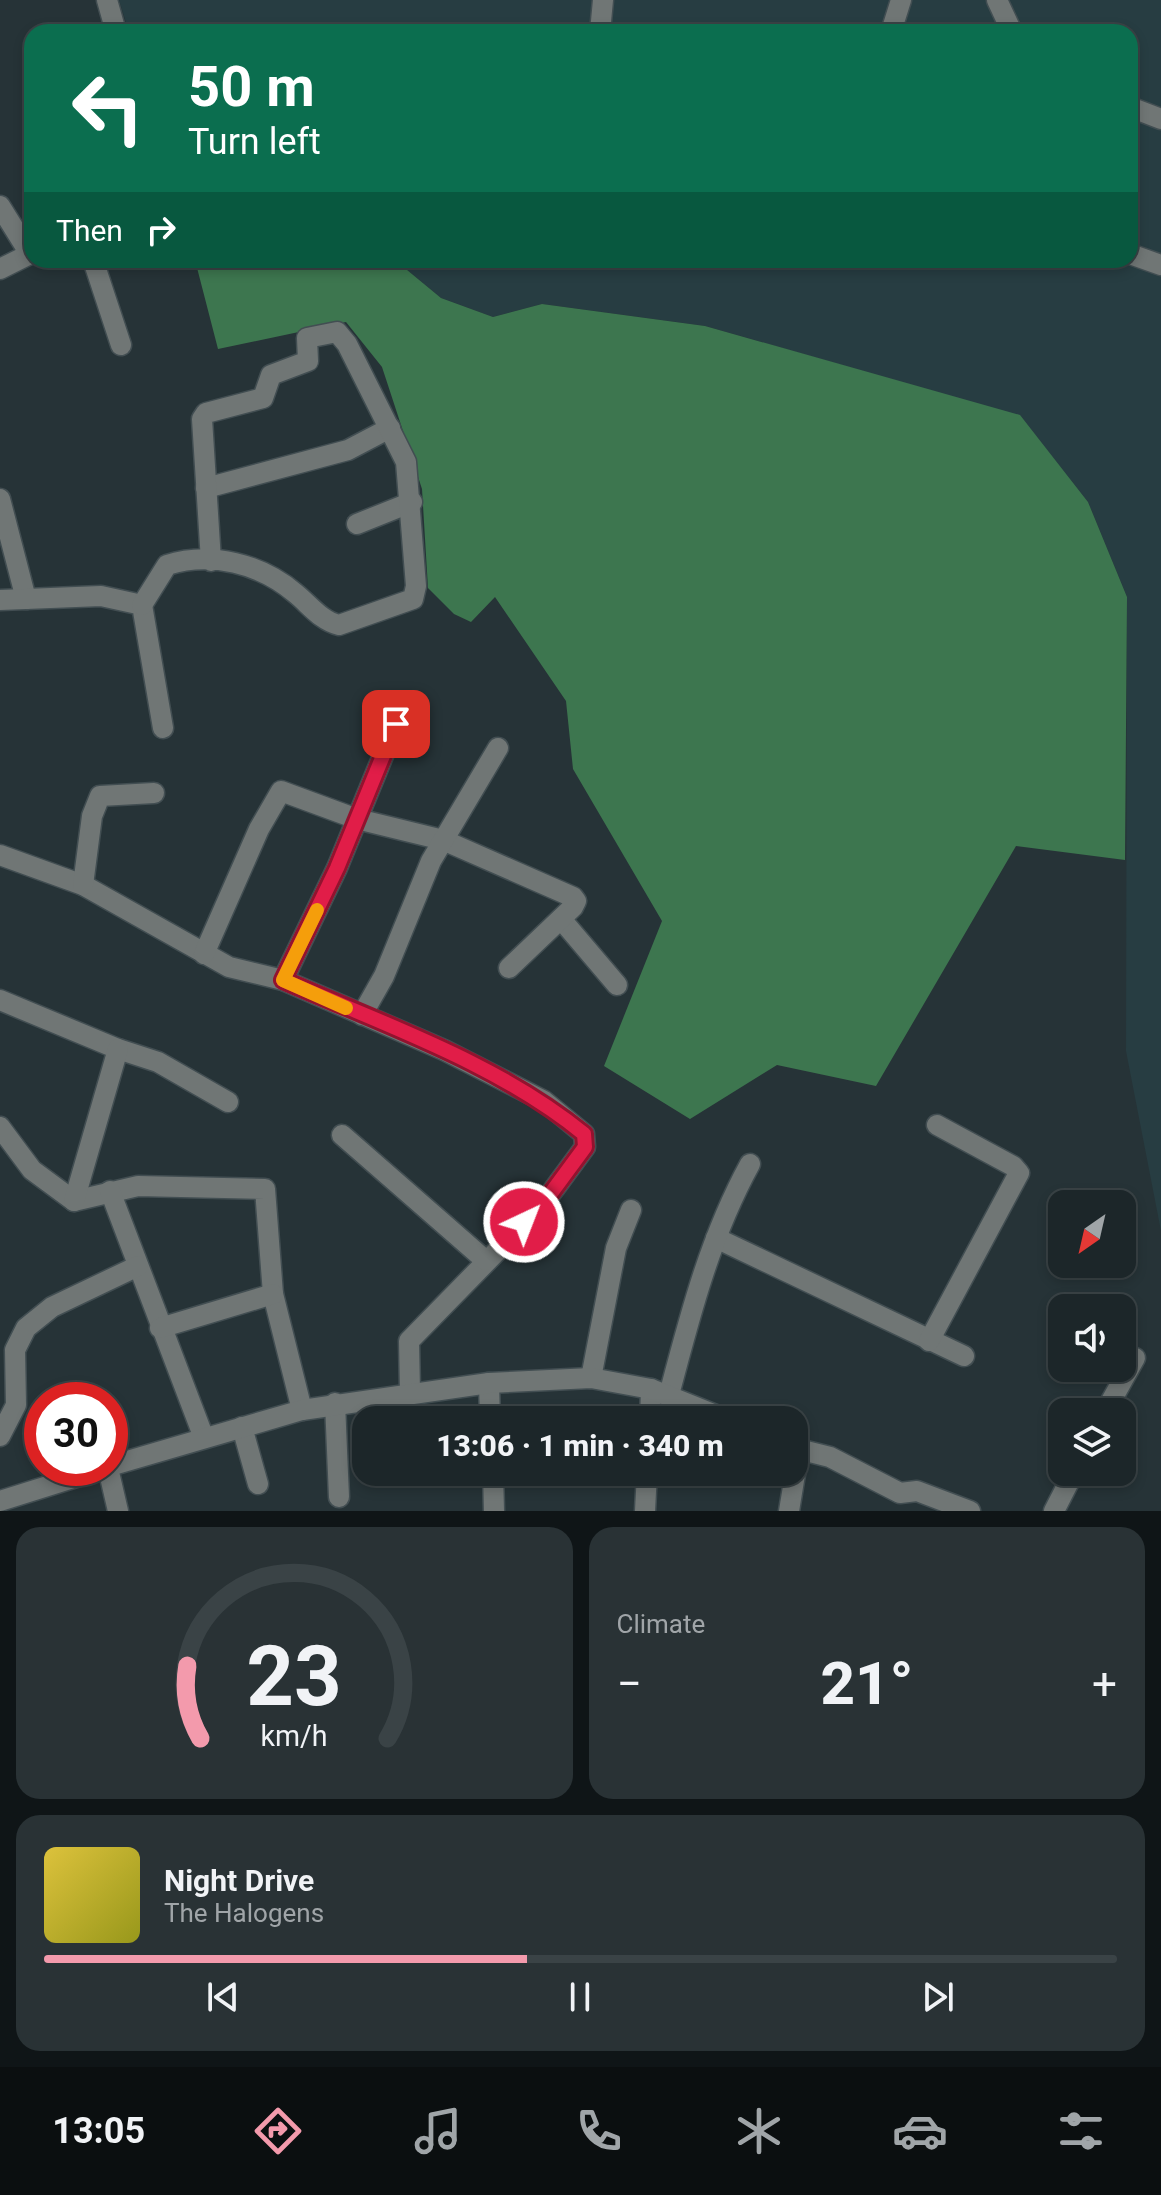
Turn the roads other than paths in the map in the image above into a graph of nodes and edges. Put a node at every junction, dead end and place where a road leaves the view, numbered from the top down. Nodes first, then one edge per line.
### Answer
1 (107, 0) edge
2 (603, 0) edge
3 (901, 0) edge
4 (997, 0) edge
5 (114, 24) edge
6 (601, 24) edge
7 (894, 24) edge
8 (1008, 24) edge
9 (1138, 110) edge
10 (1161, 119) edge
11 (0, 206) edge
12 (24, 243) edge
13 (24, 257) edge
14 (1138, 257) edge
15 (1161, 265) edge
16 (96, 268) edge
17 (0, 269) edge
18 (121, 345) dead end
19 (390, 428) junction
20 (206, 488) junction
21 (0, 499) edge
22 (412, 502) junction
23 (357, 524) dead end
24 (211, 561) junction
25 (26, 599) junction
26 (0, 600) edge
27 (142, 605) junction
28 (396, 724) dead end
29 (163, 728) dead end
30 (498, 748) dead end
31 (154, 793) dead end
32 (357, 819) junction
33 (443, 840) junction
34 (0, 855) edge
35 (83, 885) junction
36 (561, 919) junction
37 (204, 954) junction
38 (509, 968) dead end
39 (283, 980) junction
40 (617, 985) dead end
41 (0, 1000) edge
42 (362, 1015) junction
43 (118, 1049) junction
44 (228, 1102) dead end
45 (937, 1125) dead end
46 (0, 1127) edge
47 (342, 1135) dead end
48 (750, 1164) dead end
49 (110, 1191) junction
50 (74, 1201) junction
51 (631, 1210) dead end
52 (716, 1238) junction
53 (485, 1260) junction
54 (138, 1266) junction
55 (273, 1294) junction
56 (160, 1328) junction
57 (929, 1341) junction
58 (964, 1356) dead end
59 (591, 1378) junction
60 (489, 1383) junction
61 (410, 1392) junction
62 (660, 1392) junction
63 (335, 1403) junction
64 (490, 1406) edge
65 (655, 1406) edge
66 (694, 1406) edge
67 (302, 1410) junction
68 (242, 1427) junction
69 (0, 1436) edge
70 (204, 1438) junction
71 (808, 1452) edge
72 (128, 1461) edge
73 (258, 1484) dead end
74 (48, 1486) edge
75 (112, 1486) edge
76 (493, 1486) edge
77 (646, 1486) edge
78 (792, 1486) edge
79 (1067, 1486) edge
80 (339, 1497) dead end
81 (0, 1501) edge
82 (898, 1502) edge
83 (118, 1511) edge
84 (494, 1511) edge
85 (645, 1511) edge
86 (789, 1511) edge
87 (970, 1511) edge
88 (1054, 1511) edge

1 - 5 street
2 - 6 street
3 - 7 street
4 - 8 street
9 - 10 street
11 - 12 street
13 - 17 street
14 - 15 street
16 - 18 street
19 - 20 street
19 - 20 street
19 - 22 street
20 - 24 street
21 - 25 street
22 - 23 street
22 - 24 street
24 - 27 street
25 - 26 street
25 - 27 street
27 - 29 street
28 - 32 street
30 - 33 street
31 - 35 street
32 - 33 street
32 - 37 street
32 - 39 street
33 - 36 street
33 - 42 street
34 - 35 street
35 - 37 street
36 - 38 street
36 - 40 street
37 - 39 street
39 - 42 street
41 - 43 street
42 - 53 street
43 - 44 street
43 - 50 street
45 - 57 street
46 - 50 street
47 - 53 street
48 - 52 street
49 - 50 street
49 - 54 street
49 - 55 street
51 - 59 street
52 - 57 street
52 - 62 street
53 - 61 street
54 - 56 street
54 - 69 street
55 - 56 street
55 - 67 street
56 - 70 street
57 - 58 street
59 - 60 street
59 - 62 street
60 - 61 street
60 - 64 street
61 - 63 street
62 - 65 street
62 - 66 street
63 - 67 street
63 - 80 street
67 - 68 street
68 - 70 street
68 - 73 street
70 - 72 street
71 - 82 street
74 - 81 street
75 - 83 street
76 - 84 street
77 - 85 street
78 - 86 street
79 - 88 street
82 - 87 street

